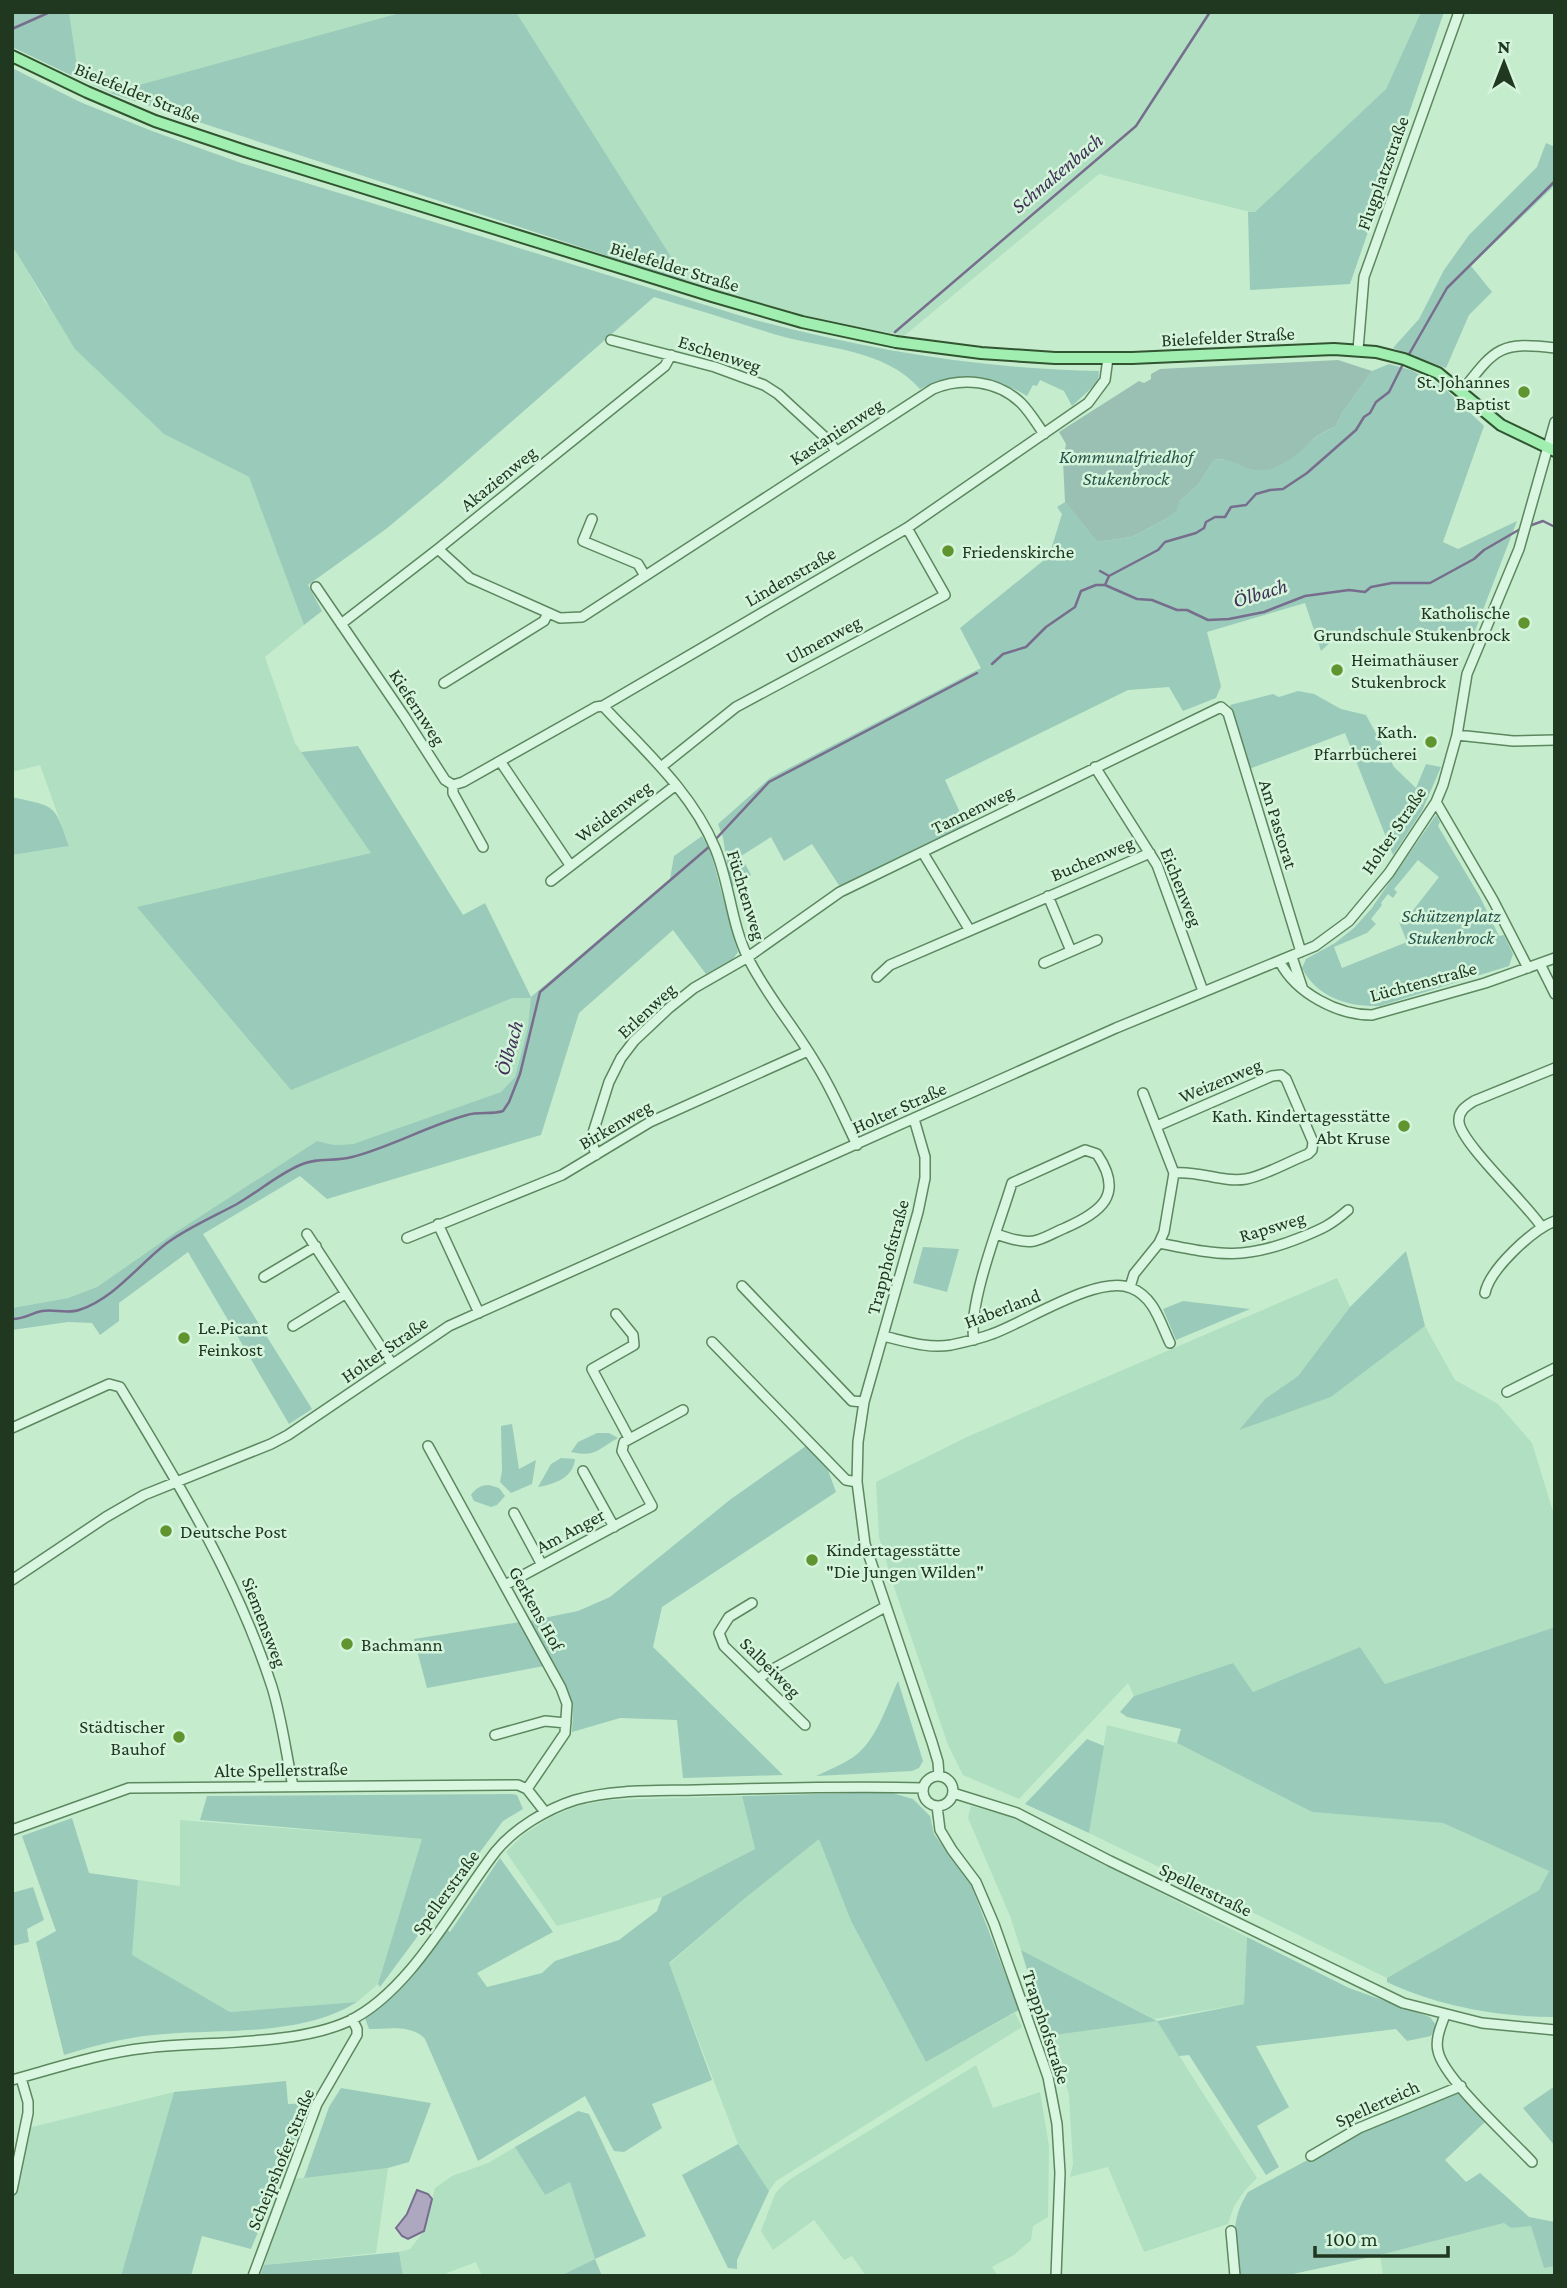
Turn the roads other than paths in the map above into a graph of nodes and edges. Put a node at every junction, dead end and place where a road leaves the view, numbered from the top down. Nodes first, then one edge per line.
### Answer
1 (1458, 12) edge
2 (12, 56) edge
3 (611, 340) dead end
4 (1555, 348) edge
5 (1359, 350) junction
6 (671, 355) junction
7 (1108, 358) junction
8 (1462, 391) junction
9 (1555, 422) edge
10 (1044, 435) junction
11 (1551, 449) edge
12 (836, 452) junction
13 (592, 519) dead end
14 (907, 528) junction
15 (438, 549) junction
16 (645, 576) junction
17 (316, 587) dead end
18 (548, 614) junction
19 (341, 624) junction
20 (444, 683) dead end
21 (603, 706) junction
22 (1221, 707) joint
23 (1457, 735) junction
24 (1555, 740) edge
25 (500, 761) junction
26 (660, 766) junction
27 (1095, 767) junction
28 (453, 785) junction
29 (676, 785) junction
30 (1436, 802) junction
31 (483, 847) dead end
32 (923, 852) junction
33 (1150, 852) junction
34 (570, 865) junction
35 (551, 881) dead end
36 (1048, 896) junction
37 (969, 929) junction
38 (1097, 940) dead end
39 (1071, 951) junction
40 (1301, 952) junction
41 (748, 957) junction
42 (1292, 957) junction
43 (1555, 958) edge
44 (1280, 962) junction
45 (1044, 963) dead end
46 (1541, 964) junction
47 (1528, 968) junction
48 (877, 977) dead end
49 (1303, 988) junction
50 (1203, 991) junction
51 (1555, 994) edge
52 (808, 1051) junction
53 (1555, 1068) edge
54 (1143, 1093) dead end
55 (914, 1119) junction
56 (1157, 1126) junction
57 (857, 1145) junction
58 (596, 1155) junction
59 (1174, 1173) junction
60 (1348, 1210) dead end
61 (1555, 1221) edge
62 (438, 1224) junction
63 (1541, 1226) junction
64 (307, 1234) dead end
65 (996, 1234) junction
66 (407, 1238) dead end
67 (1159, 1243) junction
68 (316, 1246) junction
69 (264, 1278) dead end
70 (742, 1286) dead end
71 (1130, 1287) junction
72 (1485, 1293) dead end
73 (345, 1294) junction
74 (479, 1313) junction
75 (615, 1314) dead end
76 (293, 1326) dead end
77 (883, 1336) junction
78 (974, 1340) junction
79 (712, 1342) dead end
80 (1170, 1343) dead end
81 (392, 1364) junction
82 (1555, 1368) edge
83 (1507, 1392) dead end
84 (864, 1402) junction
85 (683, 1410) dead end
86 (12, 1428) edge
87 (629, 1438) junction
88 (428, 1446) dead end
89 (583, 1471) dead end
90 (178, 1481) junction
91 (857, 1482) junction
92 (514, 1513) dead end
93 (614, 1527) junction
94 (542, 1565) junction
95 (12, 1580) edge
96 (505, 1585) junction
97 (752, 1603) dead end
98 (885, 1607) junction
99 (759, 1679) junction
100 (566, 1723) junction
101 (805, 1725) dead end
102 (495, 1735) dead end
103 (939, 1776) junction
104 (293, 1786) junction
105 (923, 1788) junction
106 (527, 1789) junction
107 (953, 1793) junction
108 (937, 1806) junction
109 (545, 1812) junction
110 (12, 1830) edge
111 (1445, 2015) junction
112 (352, 2019) junction
113 (1555, 2030) edge
114 (17, 2079) edge
115 (1461, 2087) junction
116 (1311, 2156) dead end
117 (1532, 2162) dead end
118 (12, 2190) edge
119 (1231, 2231) dead end
120 (253, 2276) edge
121 (1056, 2276) edge
122 (1235, 2276) edge

1 - 5 street, Flugplatzstraße
2 - 7 main road, Bielefelder Straße
3 - 6 street, Eschenweg
4 - 8 street
5 - 7 main road, Bielefelder Straße
5 - 8 main road, Bielefelder Straße
6 - 12 street, Eschenweg
6 - 15 street, Akazienweg
7 - 10 street, Lindenstraße
8 - 11 main road, Bielefelder Straße
9 - 11 street, Holter Straße
10 - 12 street, Kastanienweg
10 - 14 street, Lindenstraße
11 - 23 street, Holter Straße
12 - 16 street, Kastanienweg
13 - 16 street
14 - 21 street, Lindenstraße
14 - 26 street, Ulmenweg
15 - 18 street
15 - 19 street, Akazienweg
16 - 18 street, Kastanienweg
17 - 19 street, Kiefernweg
18 - 20 street
19 - 28 street, Kiefernweg
21 - 25 street, Lindenstraße
21 - 26 street, Füchtenweg
22 - 27 street, Tannenweg
22 - 40 street, Am Pastorat
23 - 24 street
23 - 30 street, Holter Straße
25 - 28 street, Lindenstraße
25 - 34 street, Weidenweg
26 - 29 street, Füchtenweg
27 - 32 street, Tannenweg
27 - 33 street, Eichenweg
28 - 31 street, Kiefernweg
29 - 34 street, Weidenweg
29 - 41 street, Füchtenweg
30 - 40 street, Holter Straße
30 - 47 street
32 - 37 street
32 - 41 street, Tannenweg
33 - 36 street, Buchenweg
33 - 50 street, Eichenweg
34 - 35 street, Weidenweg
36 - 37 street, Buchenweg
36 - 39 street, Buchenweg
37 - 48 street, Buchenweg
38 - 39 street
39 - 45 street
40 - 42 street, Holter Straße
41 - 52 street, Füchtenweg
41 - 58 street, Erlenweg
42 - 44 street, Holter Straße
42 - 49 street
43 - 46 street, Lüchtenstraße
44 - 49 street, Lüchtenstraße
44 - 50 street, Holter Straße
46 - 47 street, Lüchtenstraße
46 - 51 street
47 - 49 street, Lüchtenstraße
50 - 55 street, Holter Straße
52 - 57 street, Füchtenweg
52 - 58 street, Birkenweg
53 - 63 street
54 - 56 street
55 - 57 street, Holter Straße
55 - 77 street, Trapphofstraße
56 - 59 street
56 - 59 street, Weizenweg
57 - 74 street, Holter Straße
58 - 62 street, Birkenweg
59 - 67 street
60 - 67 street, Rapsweg
61 - 63 street
62 - 66 street, Birkenweg
62 - 74 street
63 - 72 street
64 - 68 street
65 - 65 street
65 - 78 street
67 - 71 street
68 - 69 street
68 - 73 street
70 - 84 street
71 - 78 street, Haberland
71 - 80 street
73 - 76 street
73 - 81 street
74 - 81 street, Holter Straße
75 - 87 street
77 - 78 street, Haberland
77 - 84 street, Trapphofstraße
79 - 91 street
81 - 90 street, Holter Straße
82 - 83 street
84 - 91 street, Trapphofstraße
85 - 87 street
86 - 90 street, Siemensweg
87 - 93 street, Am Anger
88 - 96 street, Gerkens Hof
89 - 93 street
90 - 95 street, Holter Straße
90 - 104 street, Siemensweg
91 - 98 street, Trapphofstraße
92 - 94 street
93 - 94 street, Am Anger
94 - 96 street, Am Anger
96 - 100 street, Gerkens Hof
97 - 99 street, Salbeiweg
98 - 99 street
98 - 103 street, Trapphofstraße
99 - 101 street, Salbeiweg
100 - 102 street
100 - 106 street
103 - 105 street
103 - 107 street
104 - 106 street, Alte Spellerstraße
104 - 110 street, Alte Spellerstraße
105 - 108 street
105 - 109 street, Spellerstraße
106 - 109 street
107 - 108 street
107 - 111 street, Spellerstraße
108 - 121 street, Trapphofstraße
109 - 112 street, Spellerstraße
111 - 113 street, Spellerstraße
111 - 115 street
112 - 114 street, Spellerstraße
112 - 120 street, Scheipshofer Straße
114 - 118 street
115 - 116 street, Spellerteich
115 - 117 street
119 - 122 street

